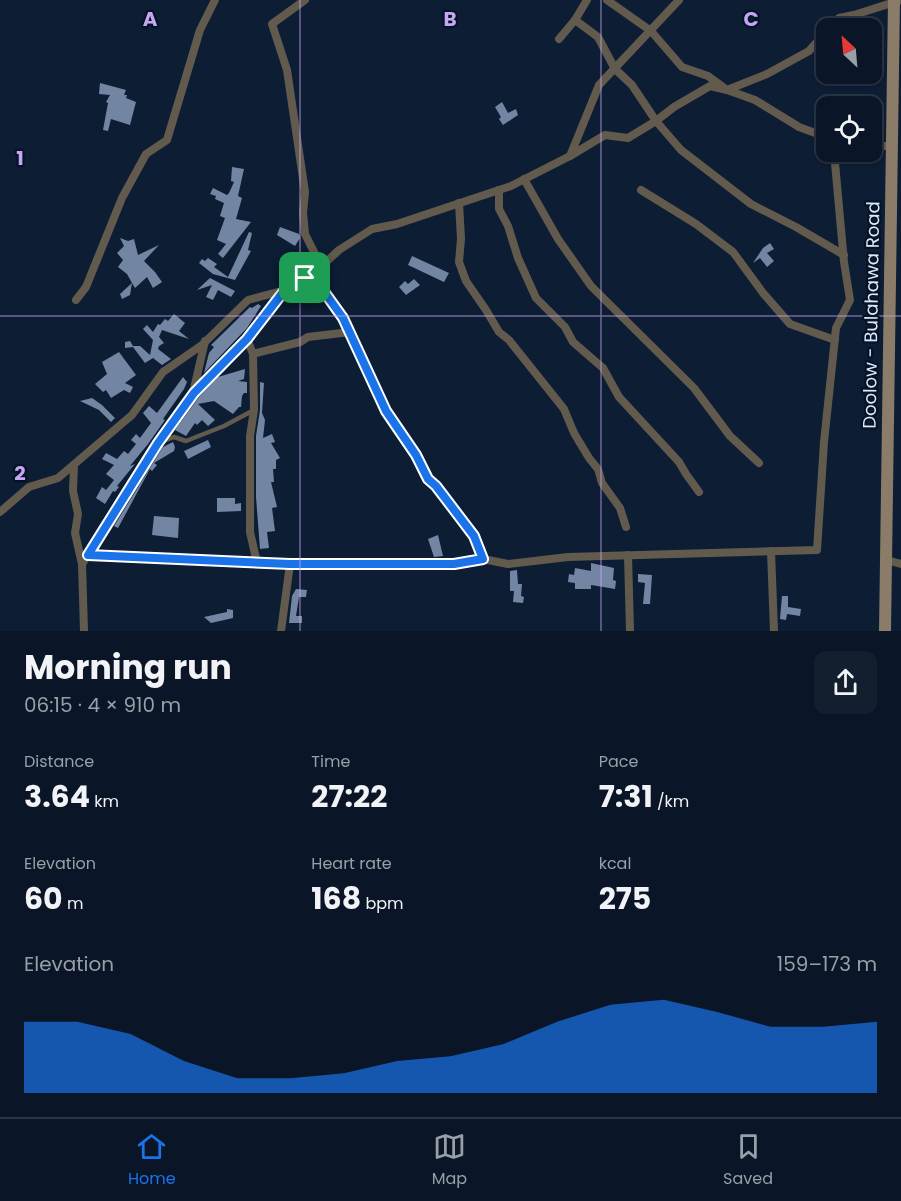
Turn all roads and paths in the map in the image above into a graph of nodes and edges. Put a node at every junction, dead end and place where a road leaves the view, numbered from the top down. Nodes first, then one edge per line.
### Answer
1 (214, 0) edge
2 (305, 0) edge
3 (586, 0) edge
4 (607, 0) edge
5 (680, 0) edge
6 (896, 0) edge
7 (839, 18) edge
8 (575, 20) junction
9 (651, 31) junction
10 (559, 39) dead end
11 (816, 43) edge
12 (615, 69) junction
13 (727, 90) junction
14 (656, 121) junction
15 (816, 133) edge
16 (882, 146) edge
17 (892, 146) junction
18 (570, 156) junction
19 (835, 162) edge
20 (524, 179) junction
21 (499, 190) junction
22 (641, 190) dead end
23 (459, 203) junction
24 (844, 255) junction
25 (315, 270) junction
26 (305, 278) junction
27 (284, 291) junction
28 (76, 300) dead end
29 (350, 332) junction
30 (247, 339) junction
31 (835, 340) junction
32 (206, 341) junction
33 (253, 354) junction
34 (192, 396) junction
35 (254, 410) junction
36 (158, 443) junction
37 (759, 463) dead end
38 (74, 465) junction
39 (699, 492) dead end
40 (0, 512) edge
41 (626, 527) dead end
42 (771, 551) junction
43 (88, 555) junction
44 (628, 555) junction
45 (483, 559) junction
46 (885, 560) junction
47 (256, 562) junction
48 (82, 564) junction
49 (290, 564) junction
50 (901, 564) edge
51 (84, 631) edge
52 (281, 631) edge
53 (630, 631) edge
54 (774, 631) edge
55 (885, 631) edge

1 - 28 street
2 - 25 street
3 - 8 street
4 - 9 street
5 - 9 street
6 - 7 street
6 - 17 main road, Doolow - Bulahawa Road
8 - 10 street
8 - 12 street
9 - 12 street
9 - 13 street
11 - 13 street
12 - 14 street
12 - 18 street
13 - 14 street
13 - 15 street
14 - 18 street
14 - 24 street
16 - 17 street
17 - 46 main road, Doolow - Bulahawa Road
18 - 20 street
19 - 24 street
20 - 21 street
20 - 37 street
21 - 23 street
21 - 39 street
22 - 31 street
23 - 25 street
23 - 41 street
24 - 31 street
25 - 26 street
26 - 27 street
26 - 29 street
27 - 30 street
27 - 32 street
29 - 33 street
29 - 45 street
30 - 33 street
30 - 34 street
31 - 42 street
32 - 34 street
32 - 38 street
33 - 35 street
34 - 36 street
35 - 36 lane
35 - 47 street
36 - 43 street
38 - 40 street
38 - 48 street
42 - 44 street
42 - 54 street
43 - 47 street
43 - 48 street
44 - 45 street
44 - 53 street
45 - 49 street
46 - 50 street
46 - 55 main road, Doolow - Bulahawa Road
47 - 49 street
48 - 51 street
49 - 52 street

